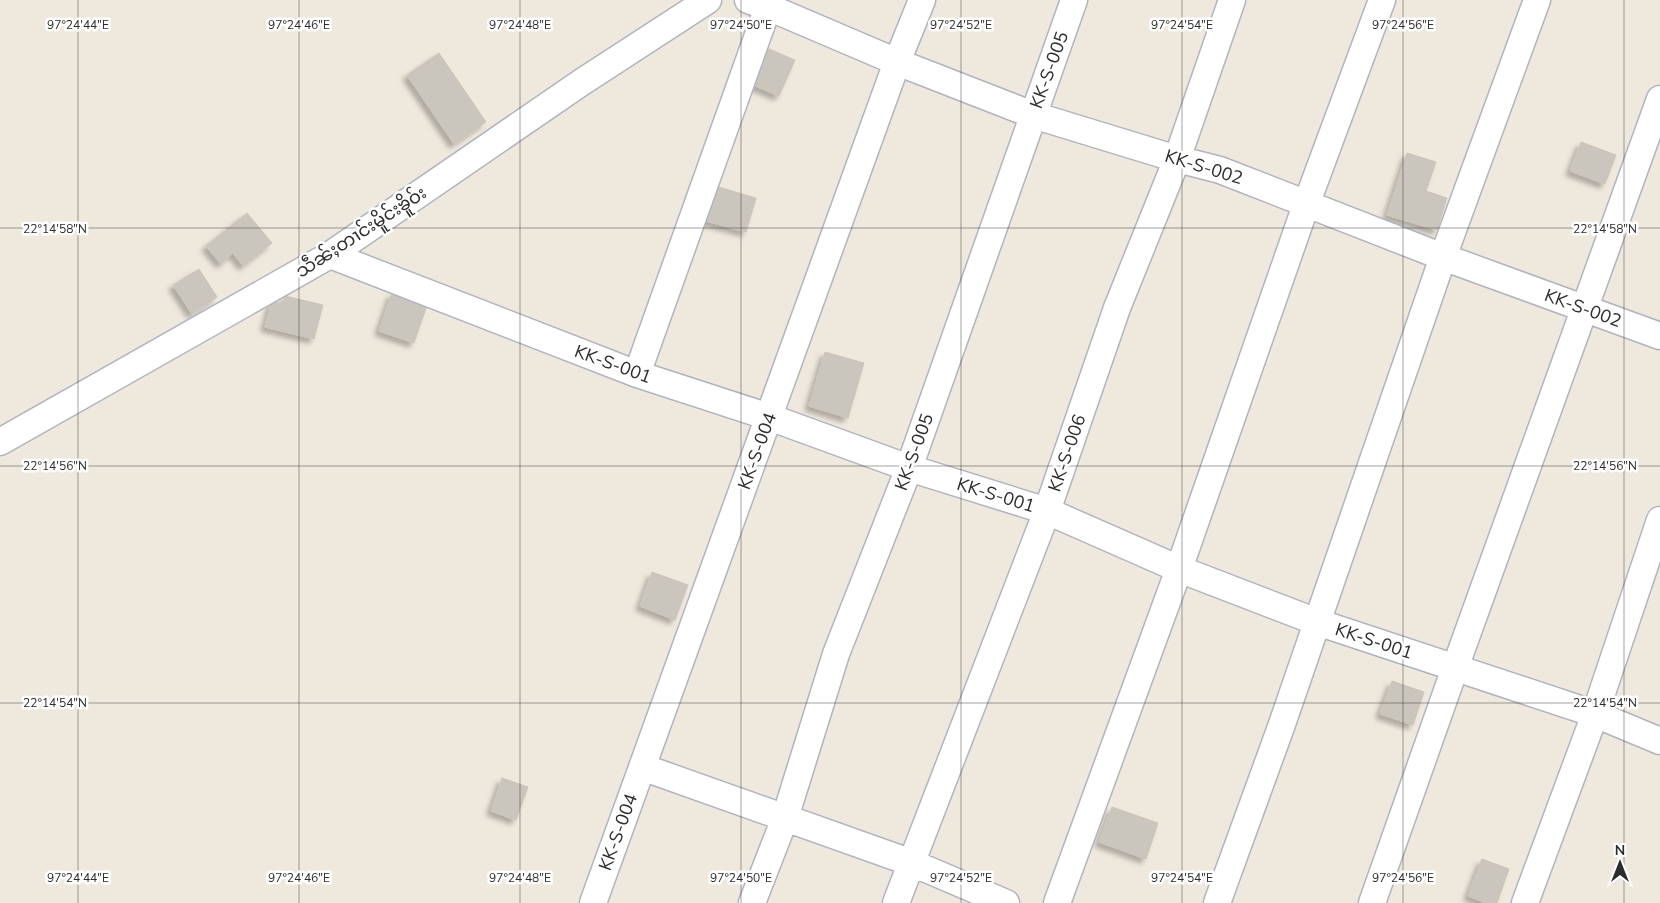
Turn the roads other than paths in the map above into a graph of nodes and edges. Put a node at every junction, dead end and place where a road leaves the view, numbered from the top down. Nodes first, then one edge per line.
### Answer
1 (708, 0) edge
2 (922, 0) edge
3 (1074, 0) edge
4 (1232, 0) edge
5 (1382, 0) edge
6 (1536, 0) edge
7 (758, 3) edge
8 (897, 62) junction
9 (1660, 99) edge
10 (1033, 115) junction
11 (1177, 158) junction
12 (1306, 205) junction
13 (330, 256) junction
14 (1443, 257) junction
15 (1584, 309) junction
16 (1660, 336) edge
17 (636, 374) junction
18 (769, 417) junction
19 (0, 442) edge
20 (909, 468) junction
21 (1047, 511) junction
22 (1660, 520) edge
23 (1179, 569) junction
24 (1317, 622) junction
25 (1455, 668) junction
26 (1595, 714) junction
27 (1660, 741) edge
28 (642, 767) junction
29 (785, 818) junction
30 (912, 863) junction
31 (592, 903) edge
32 (752, 903) edge
33 (896, 903) edge
34 (1006, 903) edge
35 (1056, 903) edge
36 (1217, 903) edge
37 (1372, 903) edge
38 (1525, 903) edge

1 - 13 street, သဵၼ်ႈတၢင်းမိူင်းၶိူဝ်း
2 - 8 street, KK-S-004
3 - 10 street, KK-S-005
4 - 11 street, KK-S-006
5 - 12 street
6 - 14 street
7 - 8 street, KK-S-002
7 - 17 street
8 - 10 street, KK-S-002
8 - 18 street, KK-S-004
9 - 15 street
10 - 11 street, KK-S-002
10 - 20 street, KK-S-005
11 - 12 street, KK-S-002
11 - 21 street, KK-S-006
12 - 14 street, KK-S-002
12 - 23 street
13 - 17 street, KK-S-001
13 - 19 street, သဵၼ်ႈတၢင်းမိူင်းၶိူဝ်း
14 - 15 street, KK-S-002
14 - 24 street
15 - 16 street, KK-S-002
15 - 25 street
17 - 18 street, KK-S-001
18 - 20 street, KK-S-001
18 - 28 street, KK-S-004
20 - 21 street, KK-S-001
20 - 29 street, KK-S-005
21 - 23 street, KK-S-001
21 - 30 street, KK-S-006
22 - 26 street
23 - 24 street, KK-S-001
23 - 35 street
24 - 25 street, KK-S-001
24 - 36 street
25 - 26 street, KK-S-001
25 - 37 street
26 - 27 street, KK-S-001
26 - 38 street
28 - 29 street
28 - 31 street, KK-S-004
29 - 30 street
29 - 32 street, KK-S-005
30 - 33 street, KK-S-006
30 - 34 street

